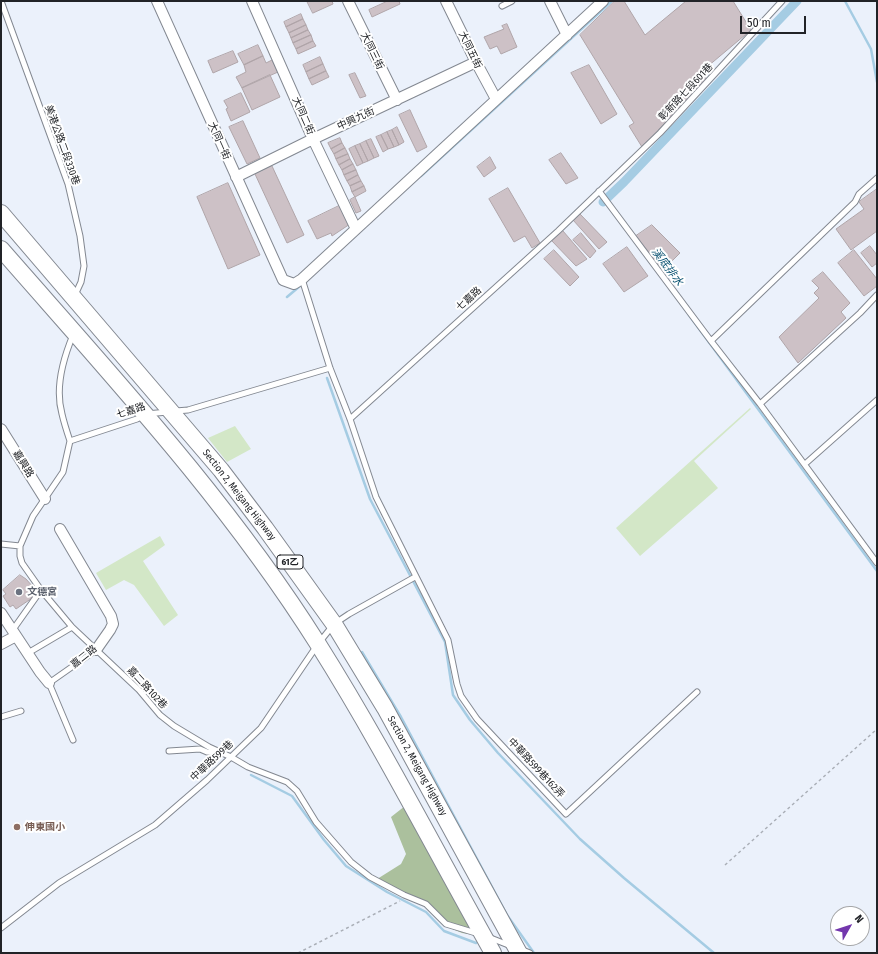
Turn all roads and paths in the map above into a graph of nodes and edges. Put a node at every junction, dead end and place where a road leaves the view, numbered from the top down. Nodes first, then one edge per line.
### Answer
1 (1, 1) edge
2 (157, 1) edge
3 (252, 1) edge
4 (348, 1) edge
5 (446, 1) edge
6 (512, 1) edge
7 (550, 1) edge
8 (603, 1) edge
9 (782, 1) edge
10 (502, 6) dead end
11 (567, 35) junction
12 (476, 62) junction
13 (496, 99) junction
14 (397, 100) junction
15 (313, 139) junction
16 (236, 177) junction
17 (877, 178) edge
18 (599, 191) junction
19 (1, 213) edge
20 (356, 229) junction
21 (1, 249) edge
22 (302, 278) junction
23 (877, 295) edge
24 (74, 298) junction
25 (74, 332) junction
26 (711, 341) junction
27 (330, 368) junction
28 (877, 400) edge
29 (760, 404) junction
30 (172, 412) junction
31 (146, 414) junction
32 (350, 419) junction
33 (1, 429) edge
34 (70, 441) junction
35 (805, 464) junction
36 (45, 499) junction
37 (60, 529) dead end
38 (1, 544) edge
39 (20, 546) junction
40 (877, 563) edge
41 (415, 577) junction
42 (40, 590) junction
43 (1, 613) edge
44 (334, 624) junction
45 (72, 627) junction
46 (14, 634) junction
47 (1, 644) edge
48 (318, 644) junction
49 (96, 650) junction
50 (28, 653) junction
51 (49, 683) junction
52 (697, 692) dead end
53 (21, 711) dead end
54 (1, 718) edge
55 (877, 729) edge
56 (73, 740) dead end
57 (169, 750) dead end
58 (221, 753) junction
59 (231, 756) junction
60 (725, 865) dead end
61 (399, 903) dead end
62 (1, 928) edge
63 (483, 935) junction
64 (522, 951) edge
65 (298, 953) edge
66 (488, 953) edge
67 (493, 953) edge

1 - 24 lane, 美港公路二段330巷
2 - 16 street, 大同一街
3 - 15 street, 大同二街
4 - 14 street, 大同三街
5 - 12 street, 大同五街
6 - 10 lane
7 - 11 street
8 - 11 street
9 - 18 lane, 彰新路七段601巷
11 - 13 street
12 - 13 street, 大同五街
12 - 14 street, 中興九街
13 - 20 street
14 - 15 street, 中興九街
15 - 16 street, 中興九街
15 - 20 street, 大同二街
16 - 22 street, 大同一街
17 - 26 lane
18 - 26 lane
18 - 32 lane, 七嘉路
19 - 24 main road, Section 2, Meigang Highway / 61乙
20 - 22 street
21 - 25 main road, 61乙
22 - 27 lane
23 - 29 lane
24 - 30 main road, Section 2, Meigang Highway / 61乙
25 - 31 main road, 61乙
25 - 34 lane
26 - 29 lane
27 - 30 lane, 七嘉路
27 - 32 lane
28 - 35 lane
29 - 35 lane
30 - 31 lane, 七嘉路
30 - 44 main road, Section 2, Meigang Highway / 61乙
31 - 34 lane, 七嘉路
31 - 48 main road, 61乙
32 - 41 lane
33 - 36 street, 嘉興路
34 - 36 lane
35 - 40 lane
36 - 39 lane
37 - 49 street, 嘉二路
38 - 39 lane
39 - 42 lane, 嘉二路102巷
41 - 44 lane, 中華路599巷
41 - 52 lane, 中華路599巷162弄
42 - 45 lane, 嘉二路102巷
42 - 46 lane
43 - 46 street
44 - 48 lane, 中華路599巷
44 - 64 main road, Section 2, Meigang Highway / 61乙
45 - 49 lane, 嘉二路102巷
45 - 50 lane
46 - 47 street
46 - 50 street
48 - 59 lane, 中華路599巷
48 - 63 main road, 61乙
49 - 51 lane, 嘉二路
49 - 58 lane, 嘉二路102巷
50 - 51 street
51 - 56 lane
53 - 54 lane
55 - 60 path
57 - 58 lane
58 - 59 lane, 嘉二路102巷
59 - 62 lane, 中華路599巷
59 - 63 lane, 嘉二路102巷
61 - 65 path
63 - 64 lane, 嘉二路102巷
63 - 66 lane
63 - 67 main road, 61乙

